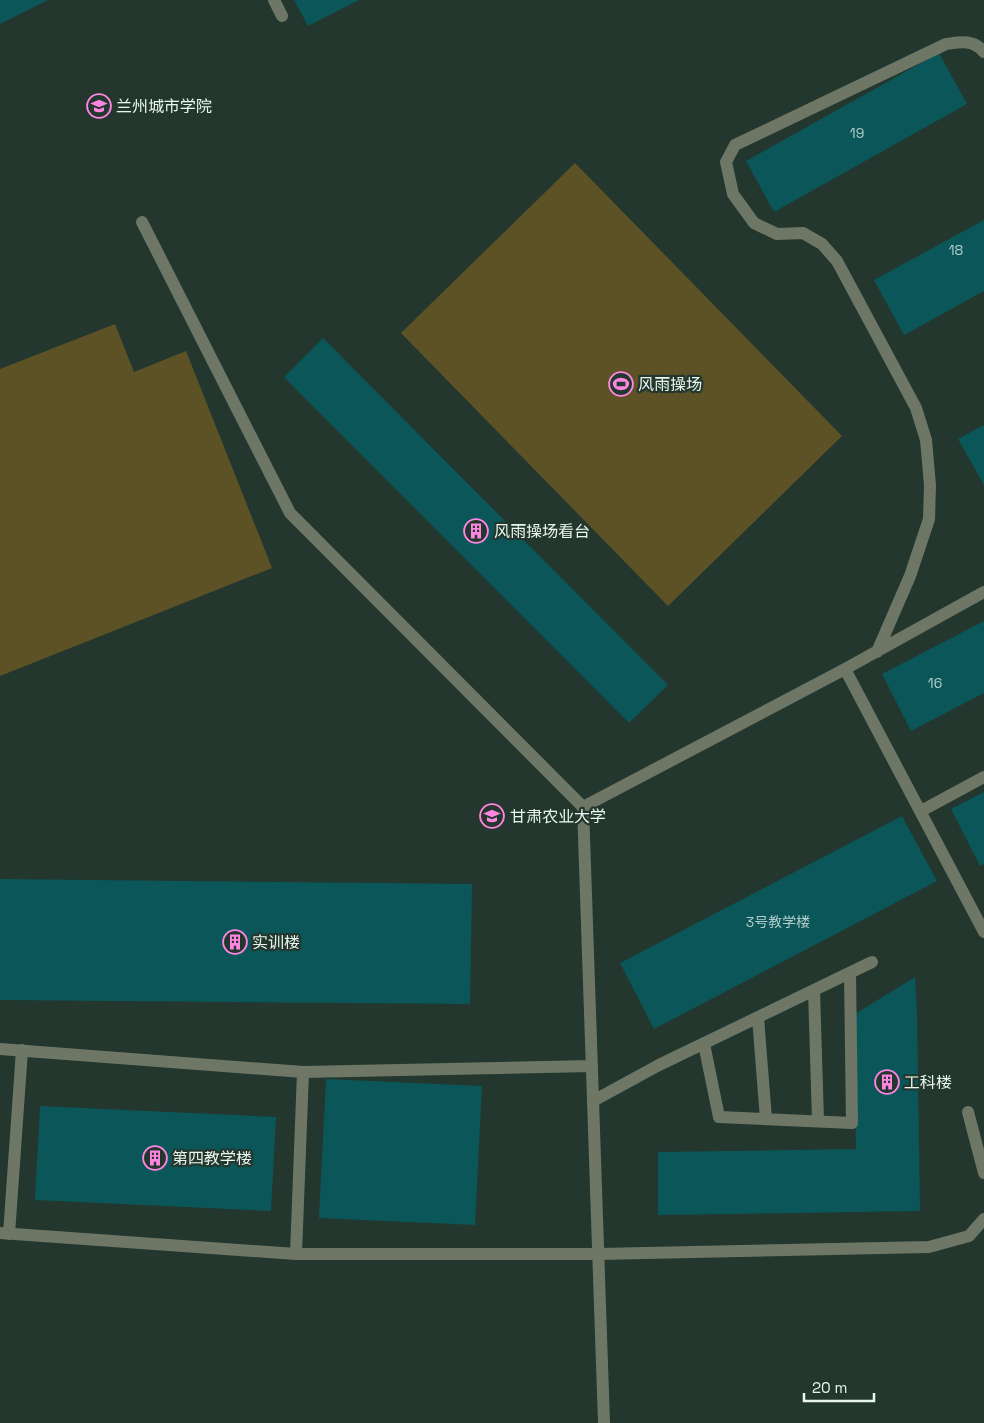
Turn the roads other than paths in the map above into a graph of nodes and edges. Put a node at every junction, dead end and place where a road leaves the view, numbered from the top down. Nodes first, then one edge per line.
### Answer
1 (274, 0) edge
2 (282, 16) dead end
3 (984, 52) edge
4 (142, 222) dead end
5 (984, 592) edge
6 (877, 652) junction
7 (845, 669) junction
8 (984, 777) edge
9 (584, 807) junction
10 (921, 811) junction
11 (984, 932) edge
12 (872, 962) dead end
13 (850, 973) junction
14 (814, 990) junction
15 (758, 1018) junction
16 (704, 1044) junction
17 (0, 1049) edge
18 (22, 1050) junction
19 (592, 1066) junction
20 (303, 1072) junction
21 (593, 1101) junction
22 (968, 1112) dead end
23 (766, 1119) junction
24 (818, 1122) junction
25 (984, 1173) edge
26 (984, 1218) edge
27 (5, 1233) edge
28 (296, 1254) junction
29 (599, 1254) junction
30 (604, 1423) edge

1 - 2 lane
3 - 6 lane
4 - 9 lane
5 - 6 lane
6 - 7 lane
7 - 9 lane
7 - 10 lane
8 - 10 lane
9 - 19 lane
10 - 11 lane
12 - 13 lane
13 - 14 lane
13 - 24 lane
14 - 15 lane
14 - 24 lane
15 - 16 lane
15 - 23 lane
16 - 21 lane
16 - 23 lane
17 - 18 lane
18 - 20 lane
18 - 27 lane
19 - 20 lane
19 - 21 lane
20 - 28 lane
21 - 29 lane
22 - 25 lane
23 - 24 lane
26 - 29 lane
27 - 28 lane
28 - 29 lane
29 - 30 lane

